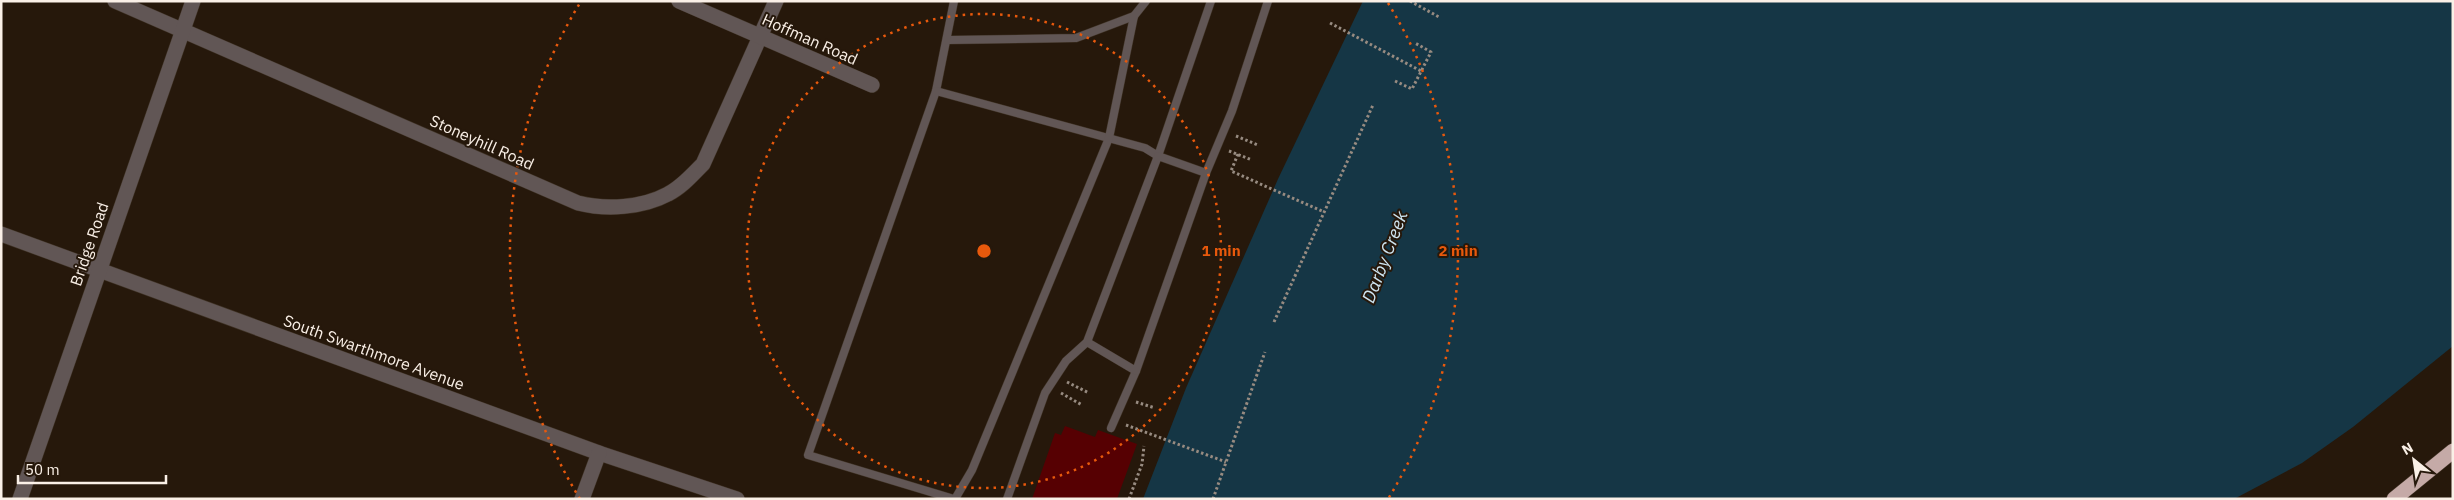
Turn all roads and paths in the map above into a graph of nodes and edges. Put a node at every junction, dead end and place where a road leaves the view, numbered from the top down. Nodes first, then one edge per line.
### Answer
1 (115, 1) edge
2 (193, 1) edge
3 (679, 1) edge
4 (776, 1) edge
5 (954, 1) edge
6 (1146, 1) edge
7 (1211, 1) edge
8 (1268, 1) edge
9 (1410, 1) edge
10 (1134, 16) junction
11 (1439, 17) dead end
12 (1330, 23) dead end
13 (182, 29) junction
14 (761, 36) junction
15 (948, 40) junction
16 (1415, 44) dead end
17 (1421, 71) junction
18 (1395, 81) dead end
19 (872, 86) dead end
20 (936, 91) junction
21 (1373, 105) dead end
22 (1224, 132) junction
23 (1108, 138) junction
24 (1258, 145) dead end
25 (1218, 146) junction
26 (1238, 154) junction
27 (1158, 156) junction
28 (1252, 160) dead end
29 (1206, 173) junction
30 (1324, 212) junction
31 (1, 234) edge
32 (99, 269) junction
33 (1274, 322) dead end
34 (1087, 342) junction
35 (1265, 352) dead end
36 (1136, 371) junction
37 (1056, 376) junction
38 (1050, 386) junction
39 (1089, 393) dead end
40 (1125, 397) junction
41 (1082, 405) dead end
42 (1154, 408) dead end
43 (1113, 424) joint
44 (1144, 446) dead end
45 (2453, 451) edge
46 (599, 453) junction
47 (1226, 462) junction
48 (20, 499) edge
49 (582, 499) edge
50 (736, 499) edge
51 (955, 499) edge
52 (1007, 499) edge
53 (1129, 499) edge
54 (1213, 499) edge
55 (2394, 499) edge

1 - 13 street, Stoneyhill Road
2 - 13 street, Bridge Road
3 - 14 street, Hoffman Road
4 - 14 street, Stoneyhill Road
5 - 15 lane
6 - 10 lane
7 - 27 lane
8 - 22 lane
9 - 11 path
10 - 15 lane
10 - 23 lane
12 - 17 path
13 - 14 street, Stoneyhill Road
13 - 32 street, Bridge Road
14 - 19 street, Hoffman Road
15 - 20 lane
16 - 17 path
17 - 18 path
20 - 23 lane
20 - 51 lane
21 - 30 path
22 - 24 path
22 - 25 lane
23 - 27 lane
23 - 51 lane
25 - 26 path
25 - 29 lane
26 - 28 path
26 - 30 path
27 - 29 lane
27 - 34 lane
29 - 36 lane
30 - 33 path
31 - 32 street, South Swarthmore Avenue
32 - 46 street, South Swarthmore Avenue
32 - 48 street, Bridge Road
34 - 36 lane
34 - 37 lane
35 - 47 path
36 - 40 lane
37 - 38 lane
37 - 39 path
38 - 41 path
38 - 52 lane
40 - 42 path
40 - 43 lane
43 - 47 path
44 - 53 path
45 - 55 highway
46 - 49 street
46 - 50 street, South Swarthmore Avenue
47 - 54 path

